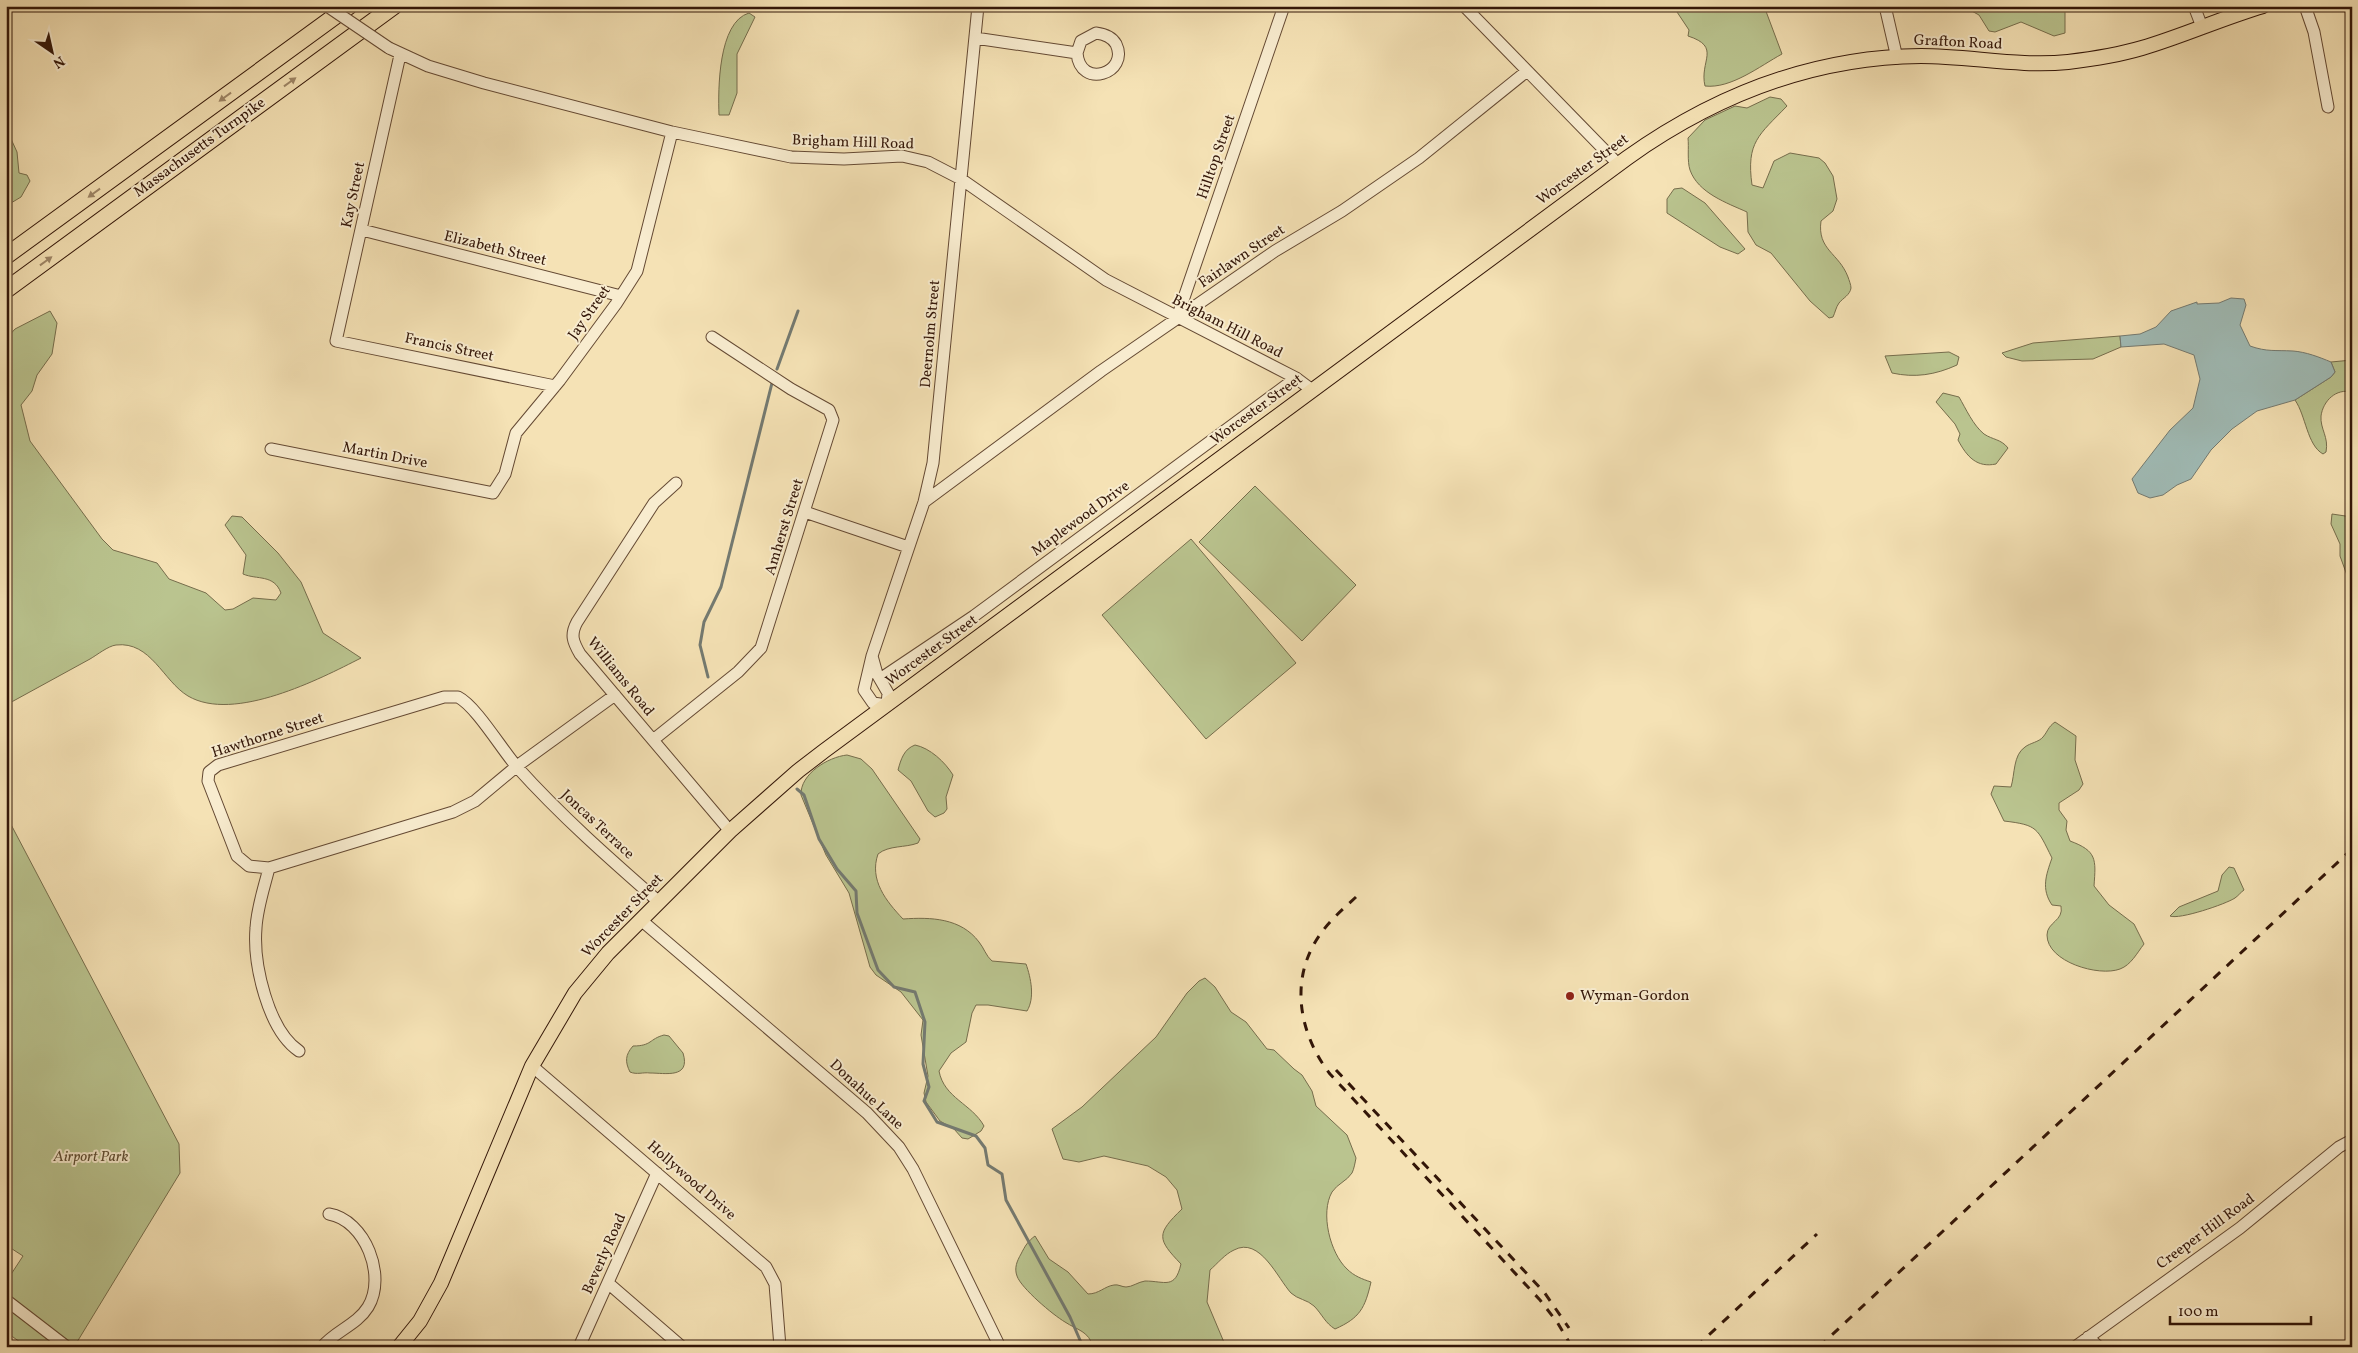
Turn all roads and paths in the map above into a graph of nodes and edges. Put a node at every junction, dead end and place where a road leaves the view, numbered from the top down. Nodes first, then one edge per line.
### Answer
1 (327, 6) edge
2 (349, 6) edge
3 (394, 6) edge
4 (978, 6) edge
5 (1284, 6) edge
6 (1464, 6) edge
7 (1885, 6) edge
8 (2194, 6) edge
9 (2263, 6) edge
10 (2305, 6) edge
11 (2202, 27) junction
12 (975, 38) junction
13 (1077, 52) dead end
14 (400, 55) junction
15 (1897, 58) junction
16 (1527, 71) junction
17 (2328, 107) dead end
18 (672, 132) junction
19 (1659, 136) joint
20 (1618, 164) junction
21 (961, 179) junction
22 (362, 230) junction
23 (6, 256) edge
24 (6, 290) edge
25 (621, 296) junction
26 (1177, 318) junction
27 (712, 337) dead end
28 (336, 341) joint
29 (1296, 378) junction
30 (555, 386) junction
31 (1312, 390) junction
32 (271, 449) dead end
33 (676, 483) dead end
34 (494, 493) joint
35 (924, 502) junction
36 (805, 512) junction
37 (908, 547) junction
38 (872, 656) junction
39 (880, 679) junction
40 (615, 695) junction
41 (887, 705) junction
42 (653, 740) junction
43 (517, 766) junction
44 (730, 831) junction
45 (269, 868) junction
46 (659, 902) junction
47 (642, 920) junction
48 (299, 1051) dead end
49 (532, 1066) junction
50 (2352, 1140) edge
51 (658, 1173) junction
52 (329, 1214) dead end
53 (608, 1283) junction
54 (6, 1300) edge
55 (2088, 1337) junction
56 (67, 1347) edge
57 (322, 1347) edge
58 (399, 1347) edge
59 (579, 1347) edge
60 (682, 1347) edge
61 (780, 1347) edge
62 (1000, 1347) edge
63 (2075, 1347) edge
64 (2100, 1347) edge

1 - 14 street, Brigham Hill Road, bridge
2 -> 23 highway, Massachusetts Turnpike
24 -> 3 highway, Massachusetts Turnpike
4 - 12 street, Deernolm Street
5 - 26 street, Hilltop Street
6 - 16 street
7 - 15 street
8 - 11 street
9 - 11 main road, Grafton Road
10 - 17 street
11 - 15 main road, Grafton Road
12 - 13 street
12 - 21 street, Deernolm Street
14 - 18 street, Brigham Hill Road
14 - 22 street, Kay Street
15 - 19 main road, Grafton Road
16 - 20 street
16 - 26 street, Fairlawn Street
18 - 21 street, Brigham Hill Road
18 - 25 street, Jay Street
19 - 20 main road, Worcester Street
20 - 31 main road, Worcester Street
21 - 26 street, Brigham Hill Road
21 - 35 street, Deernolm Street
22 - 25 street, Elizabeth Street
22 - 28 street, Kay Street
25 - 30 street, Jay Street
26 - 29 street, Brigham Hill Road
26 - 35 street, Fairlawn Street
27 - 36 street, Amherst Street
28 - 30 street, Francis Street
29 - 31 street, Brigham Hill Road
29 - 39 street, Maplewood Drive
30 - 34 street, Jay Street
31 - 41 main road, Worcester Street
32 - 34 street, Martin Drive
33 - 40 street, Williams Road
35 - 37 street, Deernolm Street
36 - 37 street
36 - 42 street, Amherst Street
37 - 38 street, Deernolm Street
38 - 39 street
38 - 41 street, Deernolm Street
39 - 41 street
40 - 42 street, Williams Road
40 - 43 street, Hawthorne Street
41 - 44 main road, Worcester Street
42 - 44 street, Williams Road
43 - 45 street, Hawthorne Street
43 - 45 street, Hawthorne Street
43 - 46 street, Joncas Terrace
44 - 46 main road, Worcester Street
45 - 48 street
46 - 47 main road, Worcester Street
47 - 49 main road, Worcester Street
47 - 62 street, Donahue Lane
49 - 51 street, Hollywood Drive
49 - 58 main road, Worcester Street
50 - 55 street, Creeper Hill Road
51 - 53 street, Beverly Road
51 - 61 street, Hollywood Drive
52 - 57 street
53 - 59 street, Beverly Road
53 - 60 street
54 - 56 street
55 - 63 street, Creeper Hill Road
55 - 64 street

